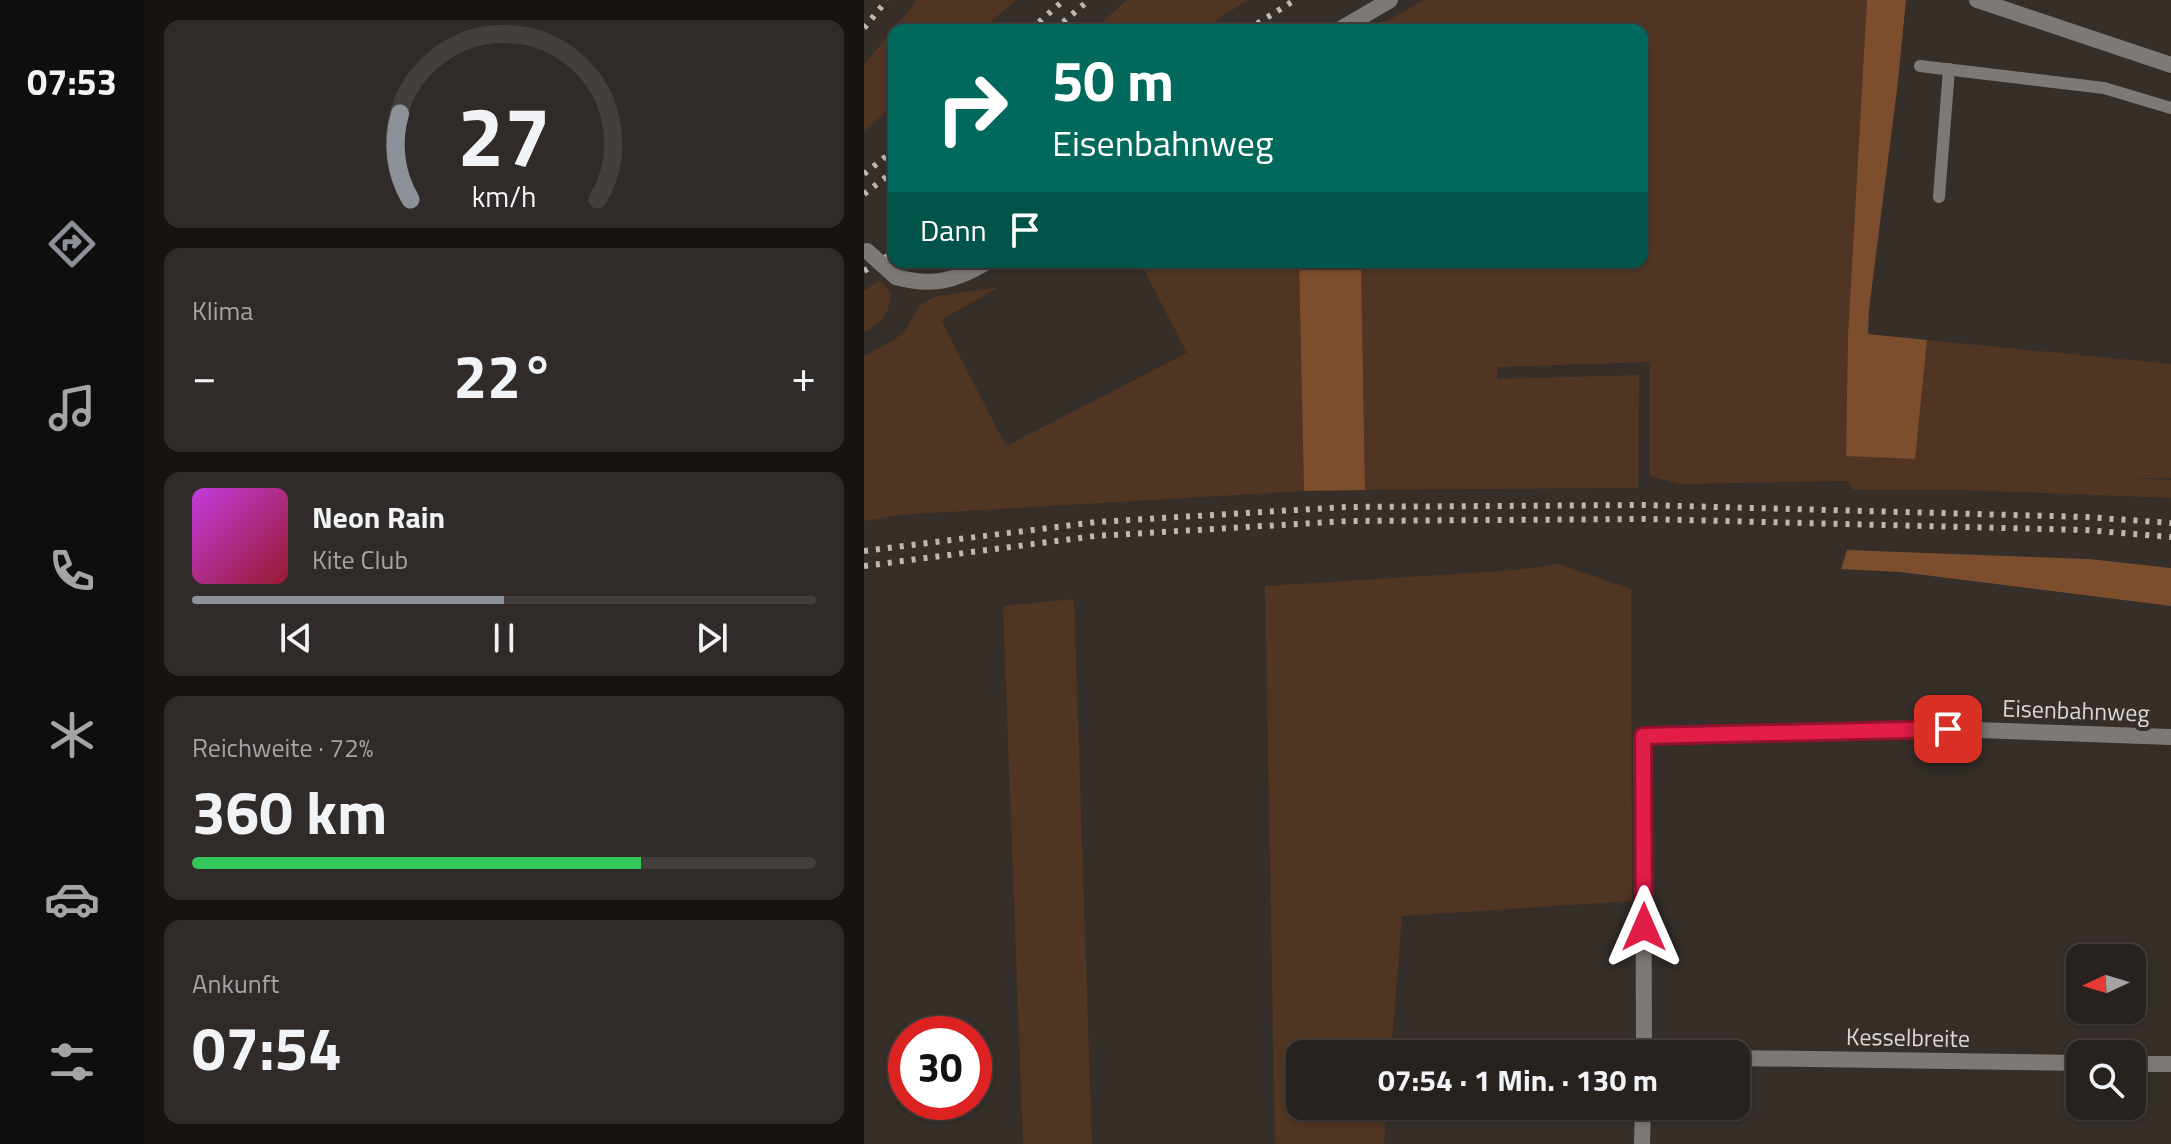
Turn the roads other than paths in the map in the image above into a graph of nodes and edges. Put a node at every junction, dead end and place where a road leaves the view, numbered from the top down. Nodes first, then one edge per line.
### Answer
1 (1390, 0) edge
2 (1977, 0) edge
3 (1349, 24) edge
4 (2171, 65) edge
5 (1920, 66) dead end
6 (1949, 69) junction
7 (2171, 108) edge
8 (1939, 197) dead end
9 (865, 249) edge
10 (977, 268) edge
11 (2171, 737) edge
12 (1644, 1040) edge
13 (1750, 1058) edge
14 (2066, 1063) edge
15 (2146, 1064) edge
16 (2171, 1064) edge
17 (1643, 1120) edge
18 (1642, 1144) edge

1 - 3 street
2 - 4 street
5 - 6 lane
6 - 7 lane
6 - 8 lane
9 - 10 street, bridge
11 - 12 street, Eisenbahnweg
13 - 14 street, Kesselbreite
15 - 16 street
17 - 18 street

